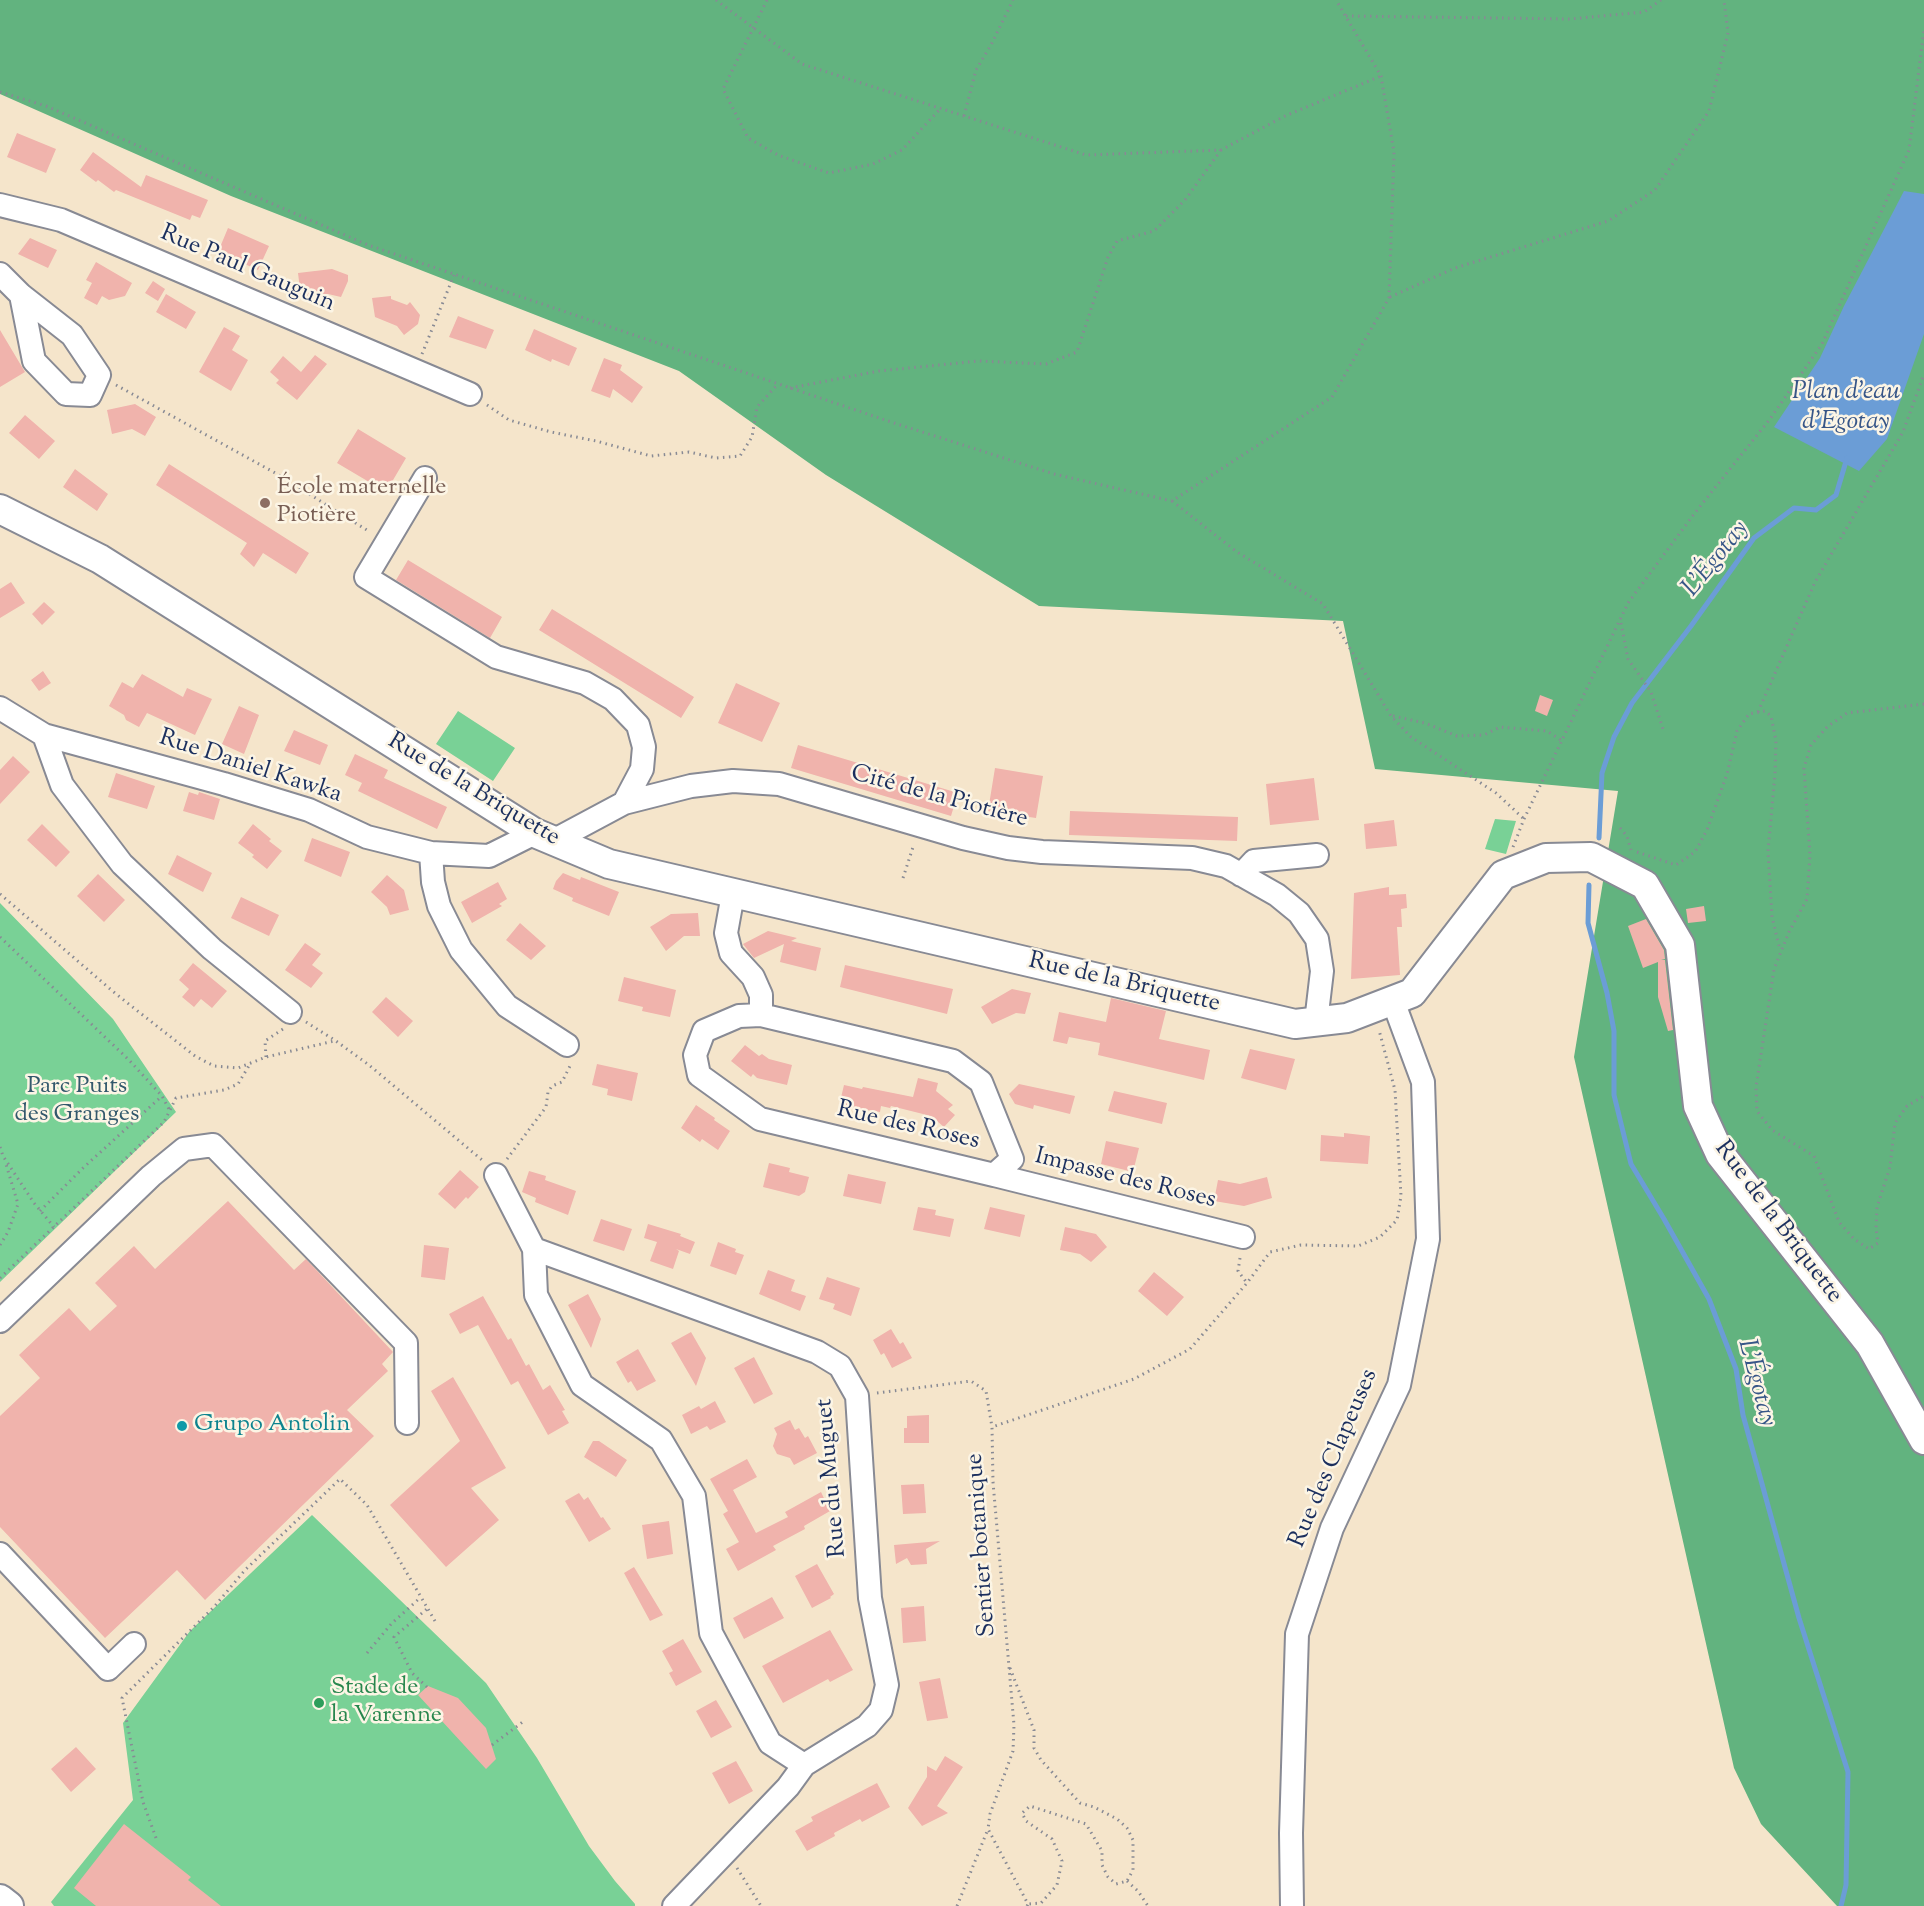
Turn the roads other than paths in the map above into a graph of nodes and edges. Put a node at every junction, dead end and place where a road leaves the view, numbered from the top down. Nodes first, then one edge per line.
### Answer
1 (0, 205) edge
2 (0, 274) edge
3 (21, 295) junction
4 (470, 394) road end
5 (425, 478) dead end
6 (0, 509) edge
7 (0, 708) edge
8 (48, 736) junction
9 (624, 803) junction
10 (544, 837) junction
11 (431, 853) junction
12 (1317, 855) dead end
13 (1241, 874) junction
14 (734, 894) junction
15 (1383, 1005) junction
16 (290, 1012) road end
17 (761, 1015) junction
18 (1316, 1022) junction
19 (569, 1054) road end
20 (496, 1175) road end
21 (994, 1175) junction
22 (1243, 1237) road end
23 (534, 1249) junction
24 (0, 1321) edge
25 (406, 1423) dead end
26 (1924, 1440) edge
27 (0, 1554) edge
28 (134, 1644) dead end
29 (804, 1765) junction
30 (0, 1899) edge
31 (9, 1906) edge
32 (674, 1906) edge
33 (1292, 1906) edge

1 - 4 street, Rue Paul Gauguin
2 - 3 street
3 - 3 street
5 - 9 street
6 - 10 main road, Rue de la Briquette
7 - 8 street, Rue Daniel Kawka
8 - 11 street, Rue Daniel Kawka
8 - 16 street
9 - 10 street, Cité de la Piotière
9 - 13 street, Cité de la Piotière
10 - 11 street, Rue Daniel Kawka
10 - 14 main road, Rue de la Briquette
11 - 19 street
12 - 13 street
13 - 18 street, Cité de la Piotière
14 - 17 street
14 - 18 main road, Rue de la Briquette
15 - 18 main road, Rue de la Briquette
15 - 26 main road, Rue de la Briquette
15 - 33 street, Rue des Clapeuses
17 - 21 street, Rue des Roses
17 - 21 street, Rue des Roses
20 - 23 street
21 - 22 street, Impasse des Roses
23 - 29 street
23 - 29 street, Rue du Muguet
24 - 25 street
27 - 28 street
29 - 32 street
30 - 31 main road

